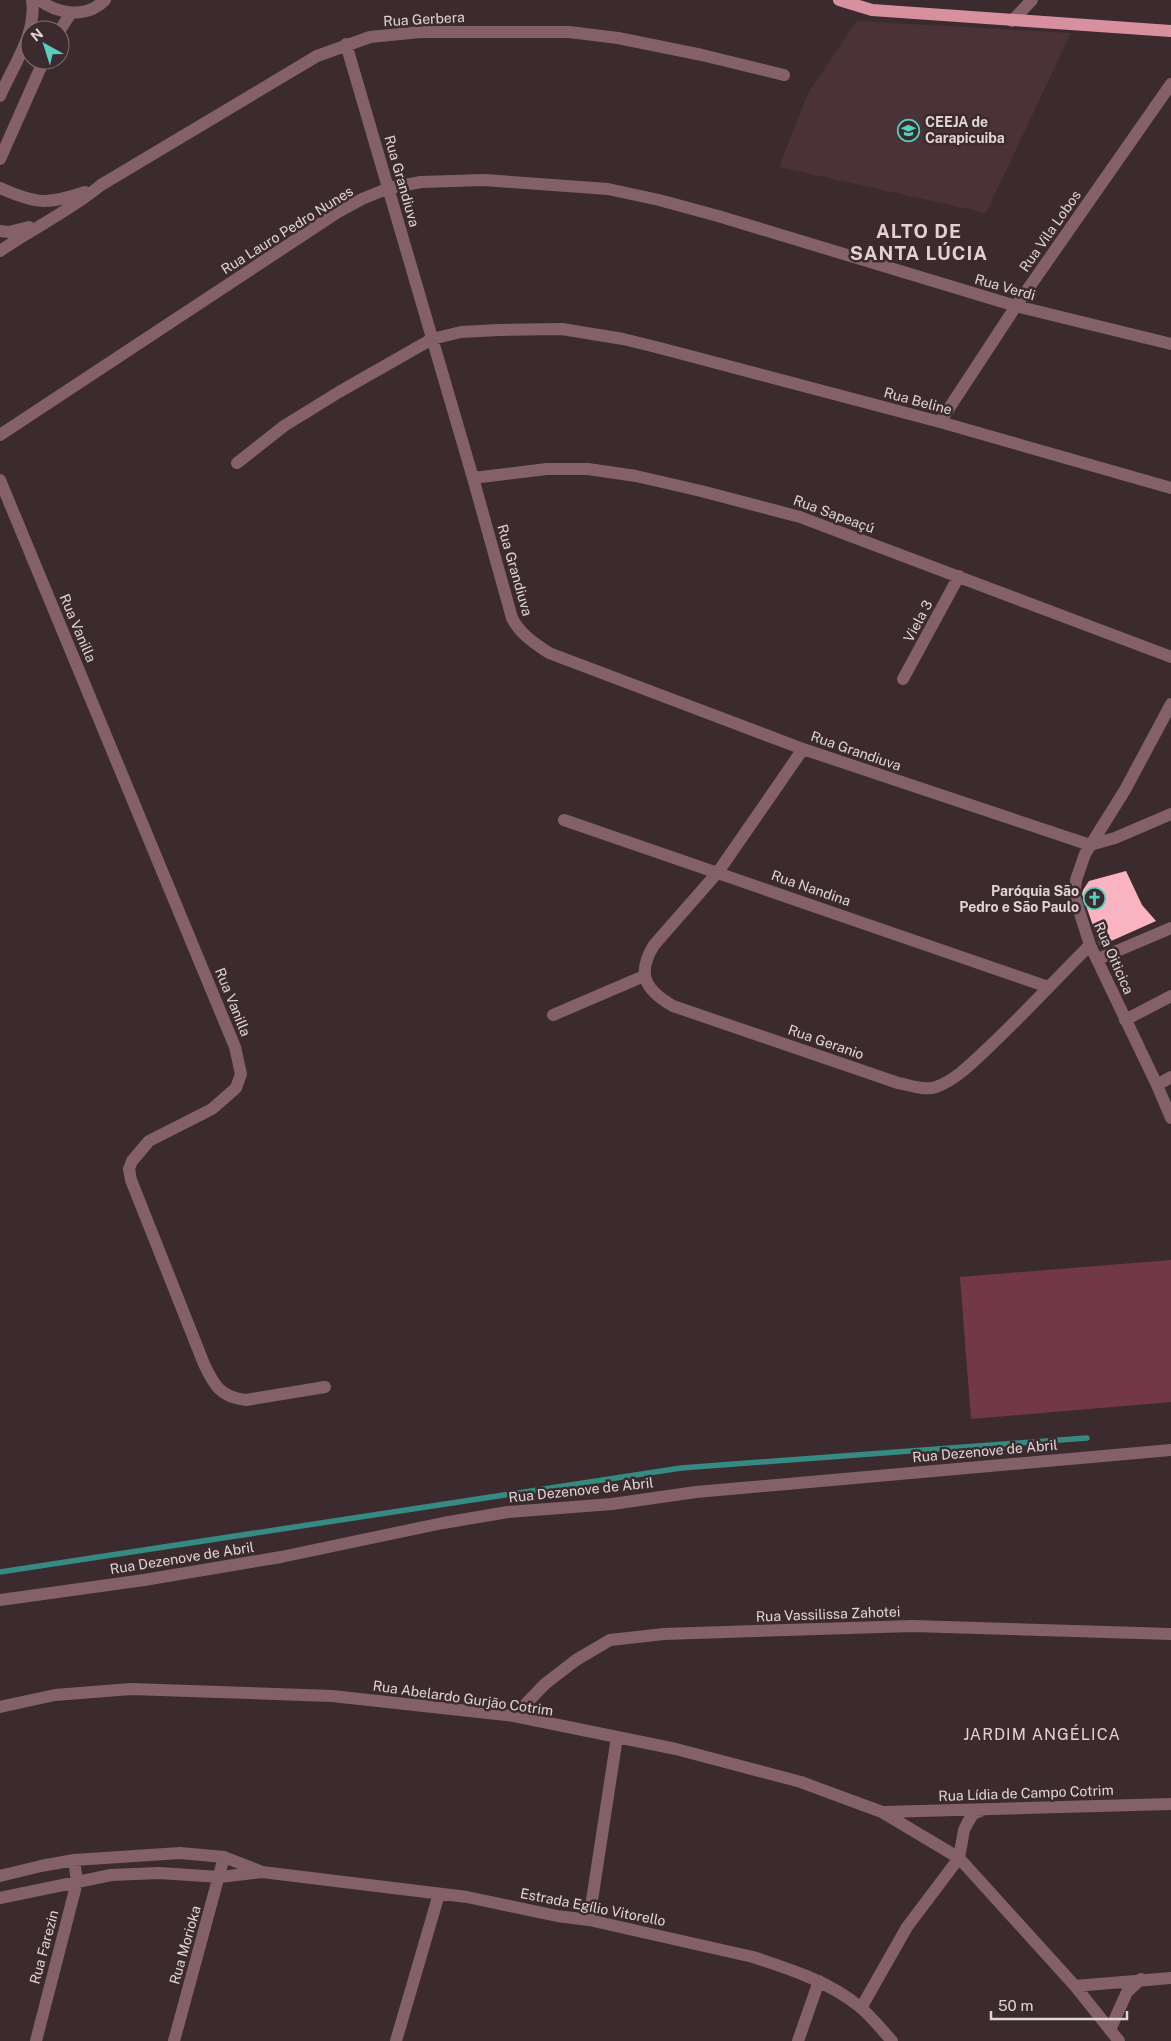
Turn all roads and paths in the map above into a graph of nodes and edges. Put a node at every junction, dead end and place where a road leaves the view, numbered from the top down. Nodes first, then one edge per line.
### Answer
1 (32, 0) edge
2 (39, 0) edge
3 (105, 0) edge
4 (839, 0) edge
5 (1032, 0) edge
6 (71, 13) junction
7 (66, 20) edge
8 (1012, 21) junction
9 (1171, 31) edge
10 (346, 44) junction
11 (40, 70) edge
12 (784, 75) dead end
13 (1171, 84) edge
14 (0, 96) edge
15 (0, 158) edge
16 (101, 186) junction
17 (0, 188) edge
18 (389, 188) junction
19 (718, 216) joint
20 (39, 225) junction
21 (0, 231) edge
22 (0, 251) edge
23 (1016, 306) junction
24 (432, 338) junction
25 (1171, 344) edge
26 (940, 422) junction
27 (0, 434) edge
28 (237, 463) dead end
29 (473, 478) junction
30 (0, 480) edge
31 (1171, 488) edge
32 (959, 576) junction
33 (1171, 656) edge
34 (903, 679) dead end
35 (1171, 704) edge
36 (803, 749) junction
37 (1171, 814) edge
38 (564, 820) dead end
39 (1090, 845) junction
40 (718, 872) junction
41 (1171, 928) edge
42 (1090, 945) junction
43 (1098, 959) junction
44 (644, 976) junction
45 (1048, 987) junction
46 (1171, 996) edge
47 (553, 1015) dead end
48 (1125, 1020) junction
49 (1171, 1078) edge
50 (1157, 1084) junction
51 (1171, 1118) edge
52 (325, 1387) dead end
53 (1171, 1450) edge
54 (0, 1600) edge
55 (1171, 1634) edge
56 (0, 1707) edge
57 (514, 1716) junction
58 (617, 1737) junction
59 (1171, 1804) edge
60 (985, 1809) junction
61 (882, 1812) junction
62 (224, 1857) junction
63 (959, 1858) junction
64 (74, 1860) junction
65 (262, 1872) junction
66 (0, 1876) edge
67 (220, 1877) junction
68 (77, 1882) junction
69 (439, 1894) junction
70 (0, 1898) edge
71 (589, 1920) junction
72 (1171, 1978) edge
73 (1140, 1980) junction
74 (819, 1981) junction
75 (1075, 1986) junction
76 (861, 2008) junction
77 (1110, 2030) junction
78 (36, 2041) edge
79 (174, 2041) edge
80 (396, 2041) edge
81 (798, 2041) edge
82 (892, 2041) edge
83 (1119, 2041) edge

1 - 14 street
2 - 6 street
3 - 6 street
4 - 8 main road
5 - 8 street
6 - 7 street
8 - 9 main road
10 - 12 street, Rua Gerbera
10 - 16 street, Rua Gerbera
10 - 18 street, Rua Grandiuva
11 - 15 street
13 - 23 street, Rua Vila Lobos
16 - 17 street, Rua Gerbera
16 - 20 street, Rua Gerbera
18 - 19 street, Rua Lauro Pedro Nunes
18 - 24 street, Rua Grandiuva
18 - 27 street, Rua Lauro Pedro Nunes
19 - 23 street, Rua Verdi
20 - 21 street, Rua Gerbera
20 - 22 street, Rua Gerbera
23 - 25 street, Rua Verdi
23 - 26 street, Rua Vila Lobos
24 - 26 street, Rua Beline
24 - 28 street, Rua Beline
24 - 29 street, Rua Grandiuva
26 - 31 street, Rua Beline
29 - 32 street, Rua Sapeaçú
29 - 36 street, Rua Grandiuva
30 - 52 street, Rua Vanilla
32 - 33 street, Rua Sapeaçú
32 - 34 street, Viela 3
35 - 39 street, Rua Oiticica
36 - 39 street, Rua Grandiuva
36 - 40 street
37 - 39 street
38 - 40 street, Rua Nandina
39 - 42 street, Rua Oiticica
40 - 44 street
40 - 45 street, Rua Nandina
41 - 43 street
42 - 43 street, Rua Oiticica
42 - 45 street, Rua Geranio
43 - 48 street, Rua Oiticica
44 - 45 street, Rua Geranio
44 - 47 street
46 - 48 street
48 - 50 street, Rua Oiticica
49 - 50 street
50 - 51 street, Rua Oiticica
53 - 54 street, Rua Dezenove de Abril
55 - 57 street, Rua Vassilissa Zahotei
56 - 57 street, Rua Abelardo Gurjão Cotrim
57 - 58 street, Rua Abelardo Gurjão Cotrim
58 - 61 street, Rua Abelardo Gurjão Cotrim
58 - 71 street
59 - 60 street, Rua Lídia de Campo Cotrim
60 - 61 street, Rua Lídia de Campo Cotrim
60 - 63 street
61 - 63 street, Rua Abelardo Gurjão Cotrim
62 - 64 street, Estrada Egílio Vitorello
62 - 65 street, Estrada Egílio Vitorello
62 - 67 street, Rua Morioka
63 - 75 street, Rua Abelardo Gurjão Cotrim
63 - 76 street
64 - 66 street, Estrada Egílio Vitorello
64 - 68 street, Rua Farezin
65 - 67 street, Estrada Egílio Vitorello
65 - 69 street, Estrada Egílio Vitorello
67 - 68 street, Estrada Egílio Vitorello
67 - 79 street, Rua Morioka
68 - 70 street, Estrada Egílio Vitorello
68 - 78 street, Rua Farezin
69 - 71 street, Estrada Egílio Vitorello
69 - 80 street
71 - 74 street, Estrada Egílio Vitorello
72 - 73 street
73 - 75 street
73 - 77 street
74 - 76 street, Estrada Egílio Vitorello
74 - 81 street
75 - 77 street, Rua Abelardo Gurjão Cotrim
76 - 82 street, Estrada Egílio Vitorello
77 - 83 street, Rua Abelardo Gurjão Cotrim

